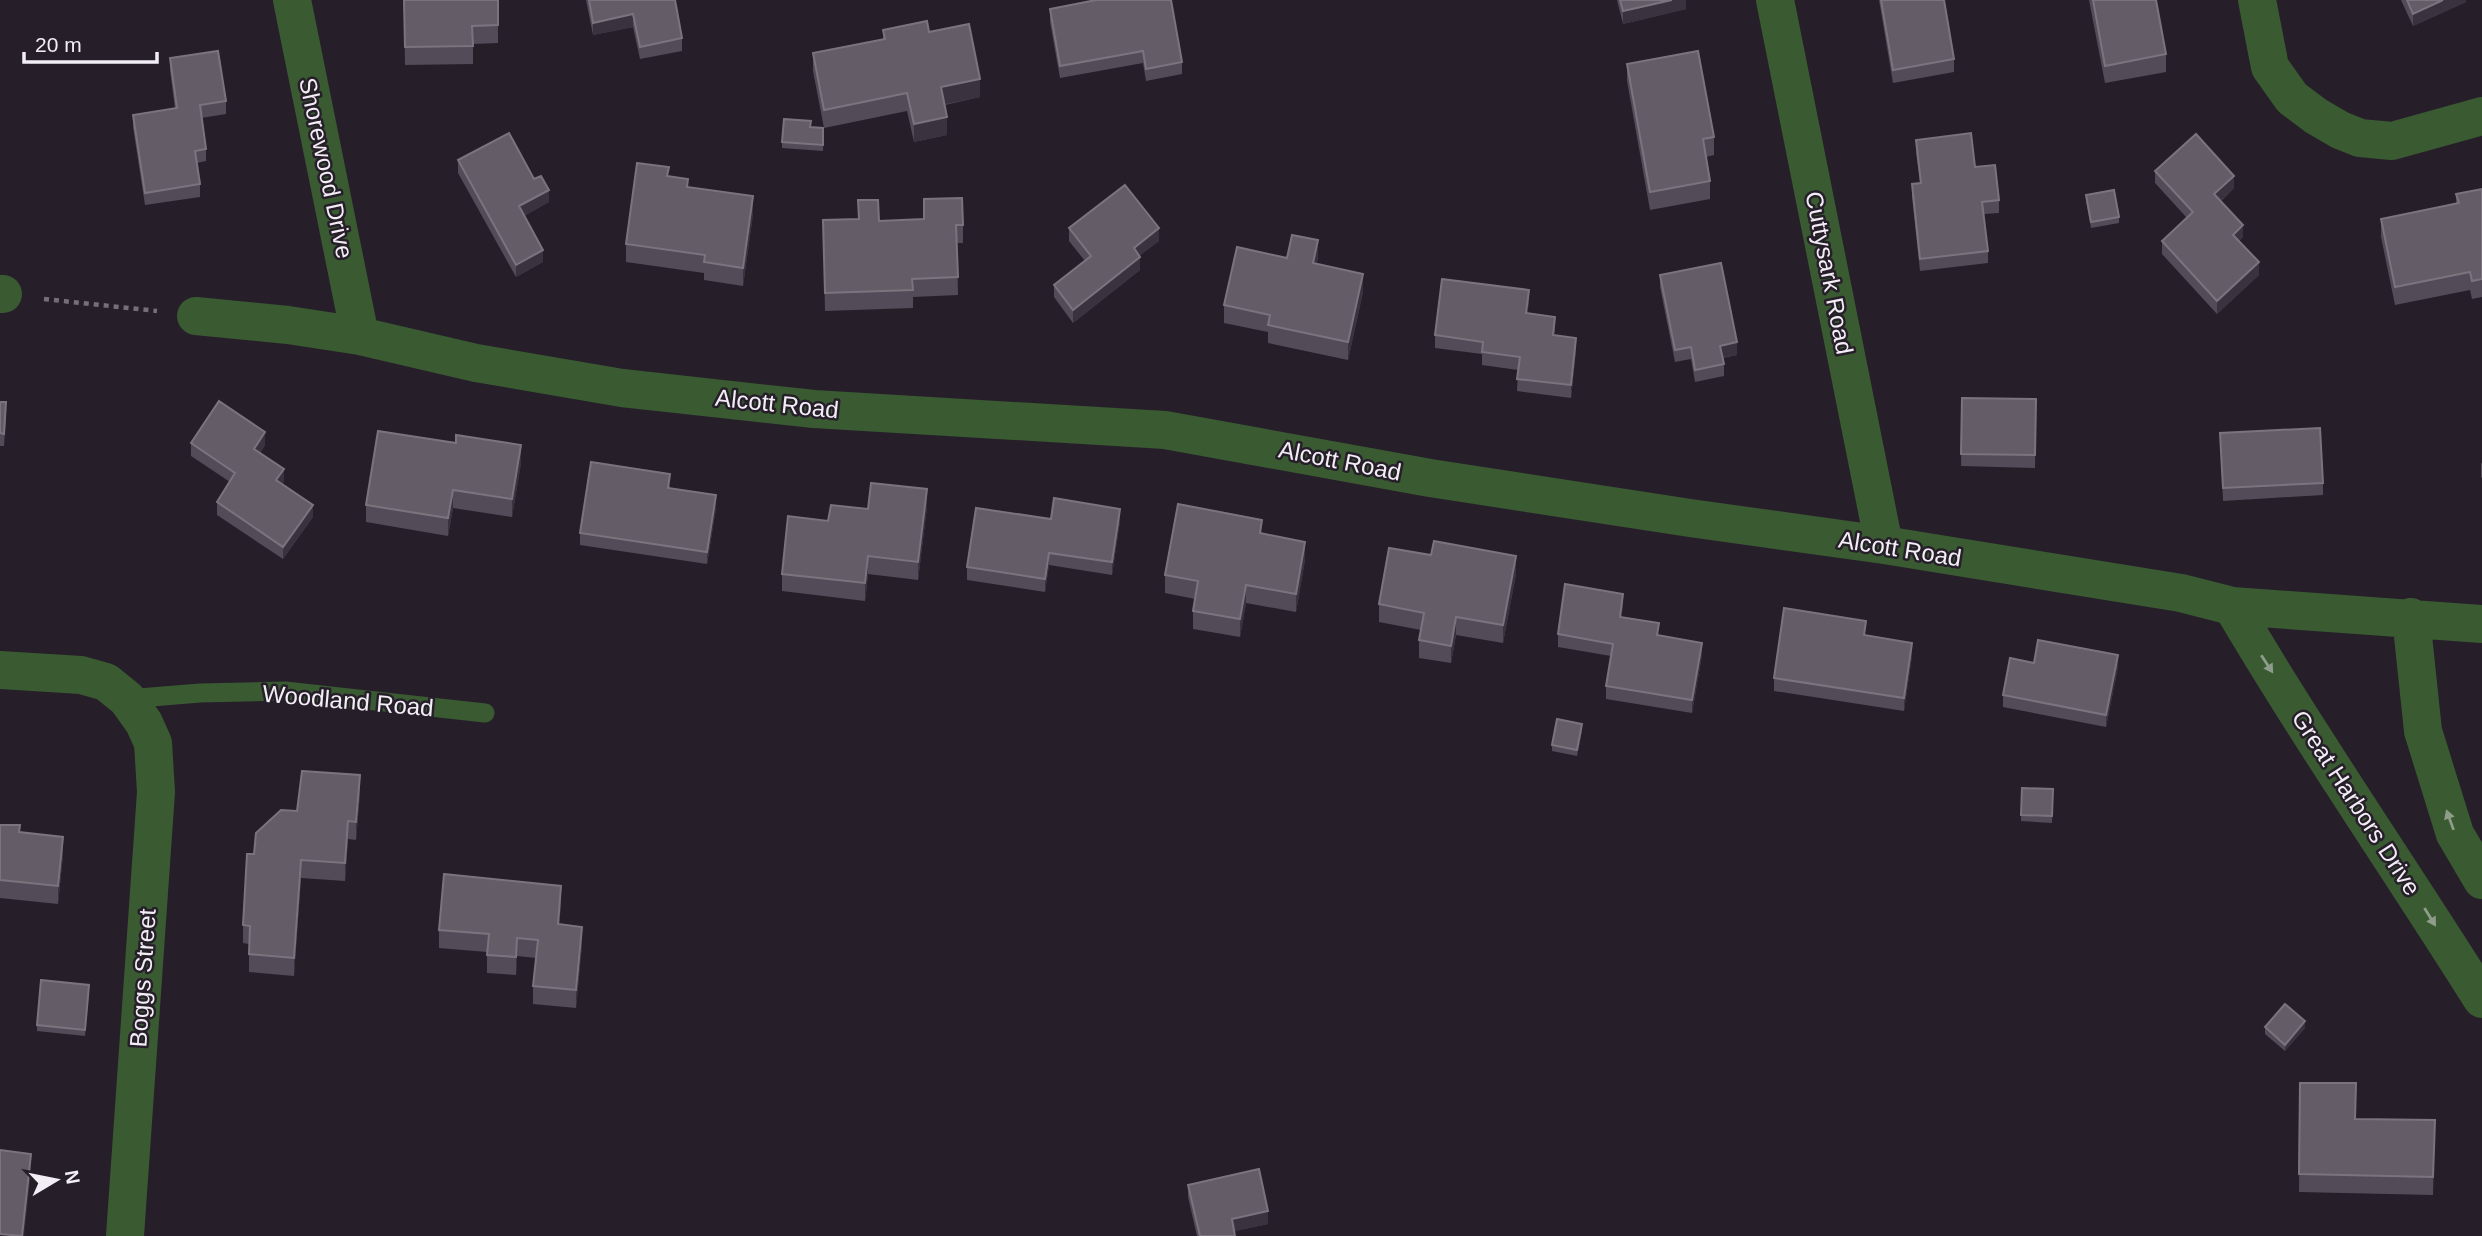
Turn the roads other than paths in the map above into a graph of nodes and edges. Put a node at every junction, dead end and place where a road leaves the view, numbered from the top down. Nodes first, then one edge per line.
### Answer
1 (292, 0) edge
2 (1775, 0) edge
3 (2256, 0) edge
4 (2482, 116) edge
5 (196, 316) road end
6 (360, 336) junction
7 (1884, 545) junction
8 (2232, 606) junction
9 (2411, 618) junction
10 (2482, 624) edge
11 (0, 670) edge
12 (136, 711) junction
13 (485, 713) dead end
14 (2482, 880) edge
15 (2482, 999) edge
16 (124, 1236) edge

1 - 6 street, Shorewood Drive
2 - 7 street, Cuttysark Road
3 - 4 street
5 - 6 street, Alcott Road
6 - 7 street, Alcott Road
7 - 8 street, Alcott Road
8 - 9 street, Alcott Road
8 -> 15 street, Great Harbors Drive
9 - 10 street, Alcott Road
14 -> 9 street
11 - 12 street
12 - 13 lane, Woodland Road
12 - 16 street, Boggs Street

